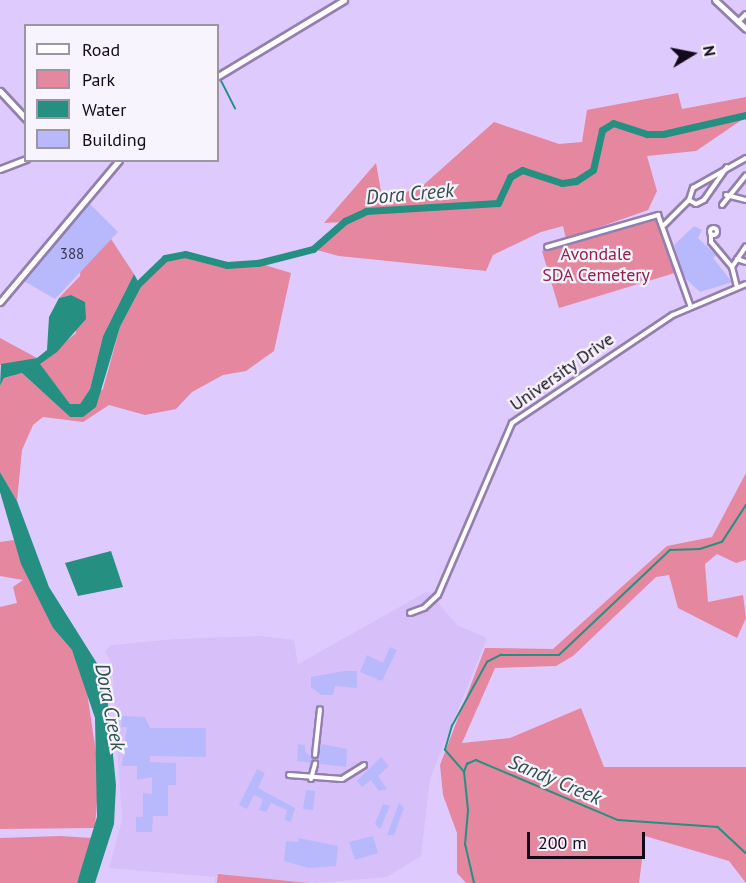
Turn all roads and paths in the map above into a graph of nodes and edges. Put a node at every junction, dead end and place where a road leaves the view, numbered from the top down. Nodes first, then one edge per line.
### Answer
1 (344, 0) edge
2 (715, 0) edge
3 (746, 14) edge
4 (738, 22) junction
5 (746, 29) edge
6 (219, 75) edge
7 (0, 91) edge
8 (24, 117) edge
9 (746, 159) edge
10 (24, 160) edge
11 (117, 162) edge
12 (727, 167) junction
13 (0, 169) edge
14 (746, 175) edge
15 (726, 195) junction
16 (689, 200) junction
17 (746, 200) edge
18 (722, 205) dead end
19 (664, 225) junction
20 (711, 234) dead end
21 (746, 246) edge
22 (547, 247) dead end
23 (737, 259) junction
24 (746, 262) edge
25 (732, 267) junction
26 (746, 284) edge
27 (737, 287) junction
28 (0, 302) edge
29 (690, 306) junction
30 (410, 612) dead end
31 (320, 709) dead end
32 (315, 755) dead end
33 (315, 764) dead end
34 (364, 765) dead end
35 (289, 775) dead end
36 (311, 779) junction

1 - 6 main road
2 - 4 main road
3 - 4 street
4 - 5 main road
7 - 8 main road
9 - 12 street
10 - 13 main road
11 - 28 main road
12 - 16 street
12 - 16 street
14 - 15 street
15 - 17 street
15 - 18 street
16 - 19 street
19 - 22 street
19 - 29 street
20 - 25 street
21 - 23 street
23 - 24 street
23 - 25 street
25 - 27 street
26 - 27 street, University Drive
27 - 29 street, University Drive
29 - 30 street, University Drive
31 - 32 street
33 - 36 street
34 - 36 street
35 - 36 street

